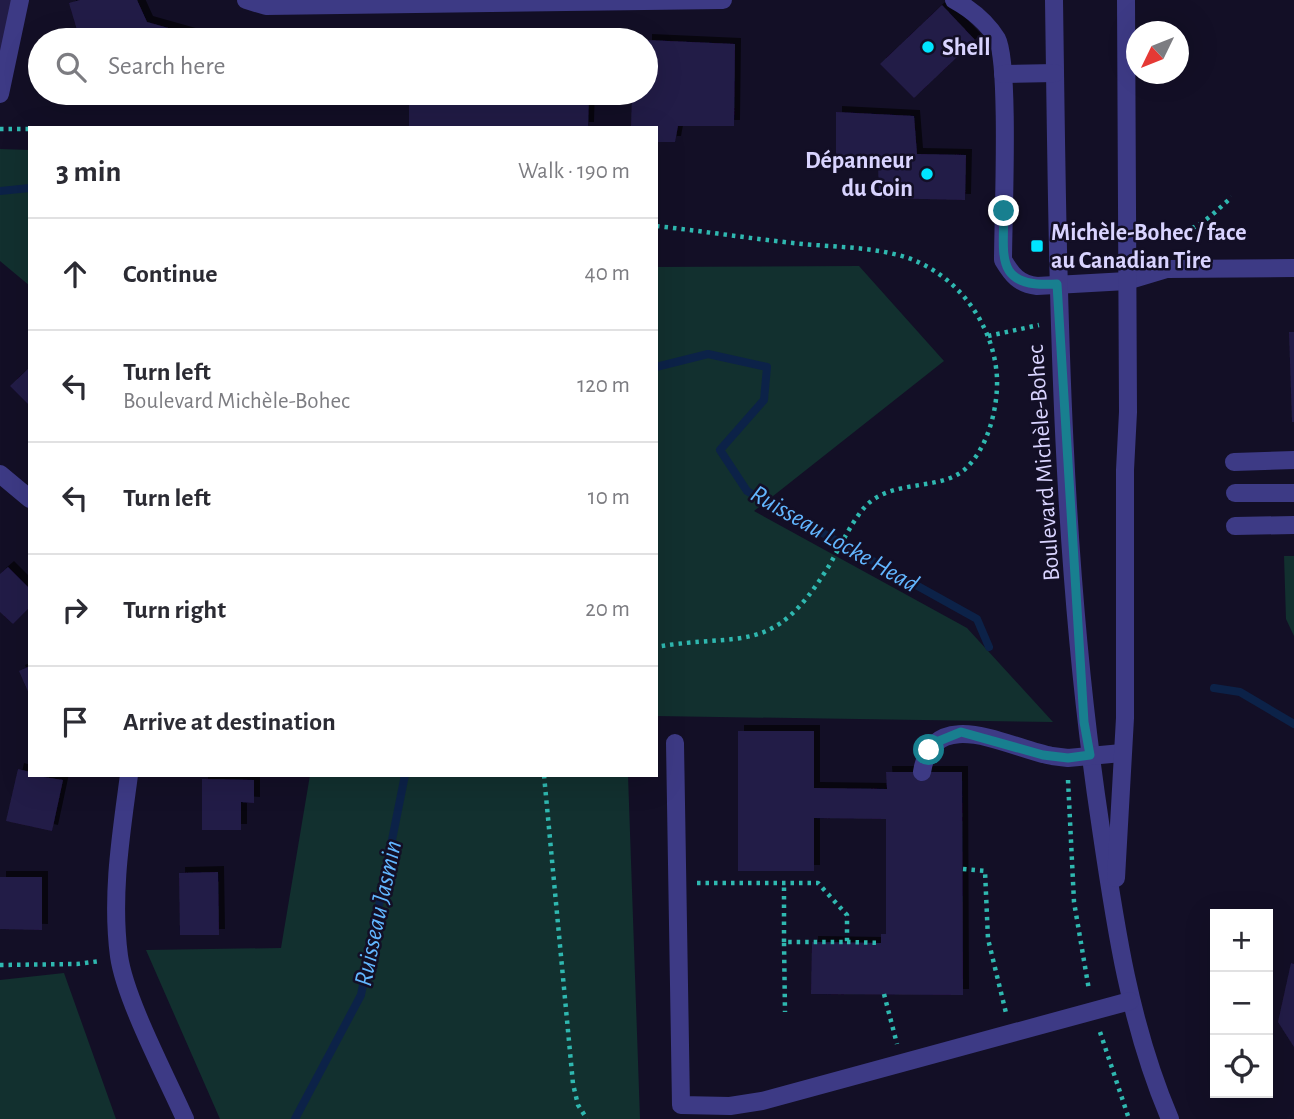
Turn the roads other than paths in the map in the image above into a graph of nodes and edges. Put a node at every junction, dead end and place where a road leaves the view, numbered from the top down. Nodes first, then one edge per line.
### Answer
1 (20, 0) edge
2 (246, 0) edge
3 (723, 0) edge
4 (954, 0) edge
5 (1054, 0) edge
6 (1126, 0) edge
7 (644, 1) edge
8 (386, 2) edge
9 (266, 3) edge
10 (1055, 73) junction
11 (1003, 74) junction
12 (0, 94) edge
13 (1294, 268) edge
14 (1127, 281) junction
15 (1057, 284) junction
16 (1294, 460) edge
17 (1234, 462) dead end
18 (0, 474) edge
19 (1235, 493) dead end
20 (1294, 493) edge
21 (28, 497) edge
22 (1294, 525) edge
23 (1235, 526) dead end
24 (675, 743) dead end
25 (1122, 753) junction
26 (1090, 755) junction
27 (922, 772) dead end
28 (130, 777) edge
29 (1114, 920) junction
30 (1130, 1001) junction
31 (185, 1119) edge
32 (1170, 1119) edge

1 - 12 street
2 - 9 street
3 - 7 street
4 - 11 street
5 - 10 street, Boulevard Michèle-Bohec
6 - 14 street, Boulevard Michèle-Bohec
7 - 8 street
8 - 9 street
10 - 11 street
10 - 15 street, Boulevard Michèle-Bohec
11 - 15 street
13 - 14 street
14 - 15 street
14 - 25 street, Boulevard Michèle-Bohec
15 - 26 street, Boulevard Michèle-Bohec
16 - 17 street
18 - 21 street
19 - 20 street
22 - 23 street
24 - 30 street
25 - 26 street
25 - 29 street, Boulevard Michèle-Bohec
26 - 27 street
26 - 29 street, Boulevard Michèle-Bohec
28 - 31 street
29 - 30 street, Boulevard Michèle-Bohec
30 - 32 street, Boulevard Michèle-Bohec

